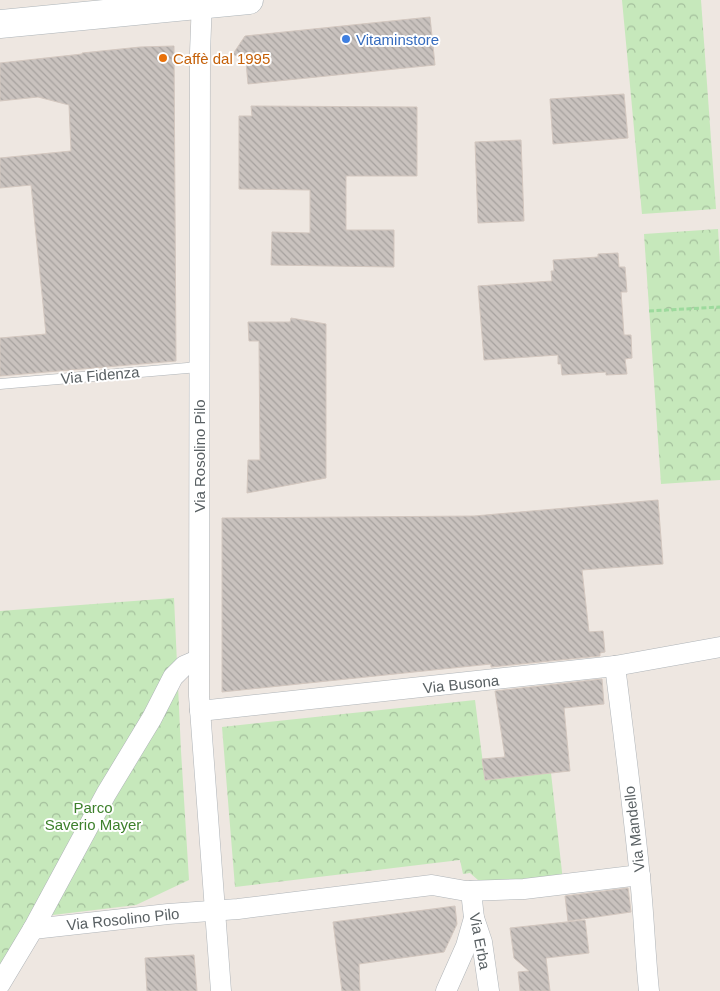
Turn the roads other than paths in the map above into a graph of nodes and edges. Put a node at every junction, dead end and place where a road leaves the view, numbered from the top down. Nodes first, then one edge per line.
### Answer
1 (248, 0) edge
2 (202, 2) edge
3 (0, 24) edge
4 (199, 366) junction
5 (0, 384) edge
6 (720, 647) edge
7 (198, 660) junction
8 (615, 666) junction
9 (200, 711) junction
10 (640, 875) junction
11 (472, 891) junction
12 (214, 911) junction
13 (474, 918) junction
14 (32, 929) junction
15 (0, 984) edge
16 (220, 991) edge
17 (446, 991) edge
18 (489, 991) edge
19 (649, 991) edge

1 - 2 main road
2 - 3 main road
2 - 4 street, Via Rosolino Pilo
4 - 5 lane, Via Fidenza
4 - 7 street, Via Rosolino Pilo
6 - 8 street, Via Busona
7 - 9 street, Via Rosolino Pilo
7 - 14 street
8 - 9 street, Via Busona
8 - 10 street, Via Mandello
9 - 12 street, Via Rosolino Pilo
10 - 11 street
10 - 19 street, Via Mandello
11 - 12 street
11 - 13 street, Via Erba
12 - 14 street, Via Rosolino Pilo
12 - 16 street, Via Rosolino Pilo
13 - 17 street
13 - 18 street, Via Erba
14 - 15 street

